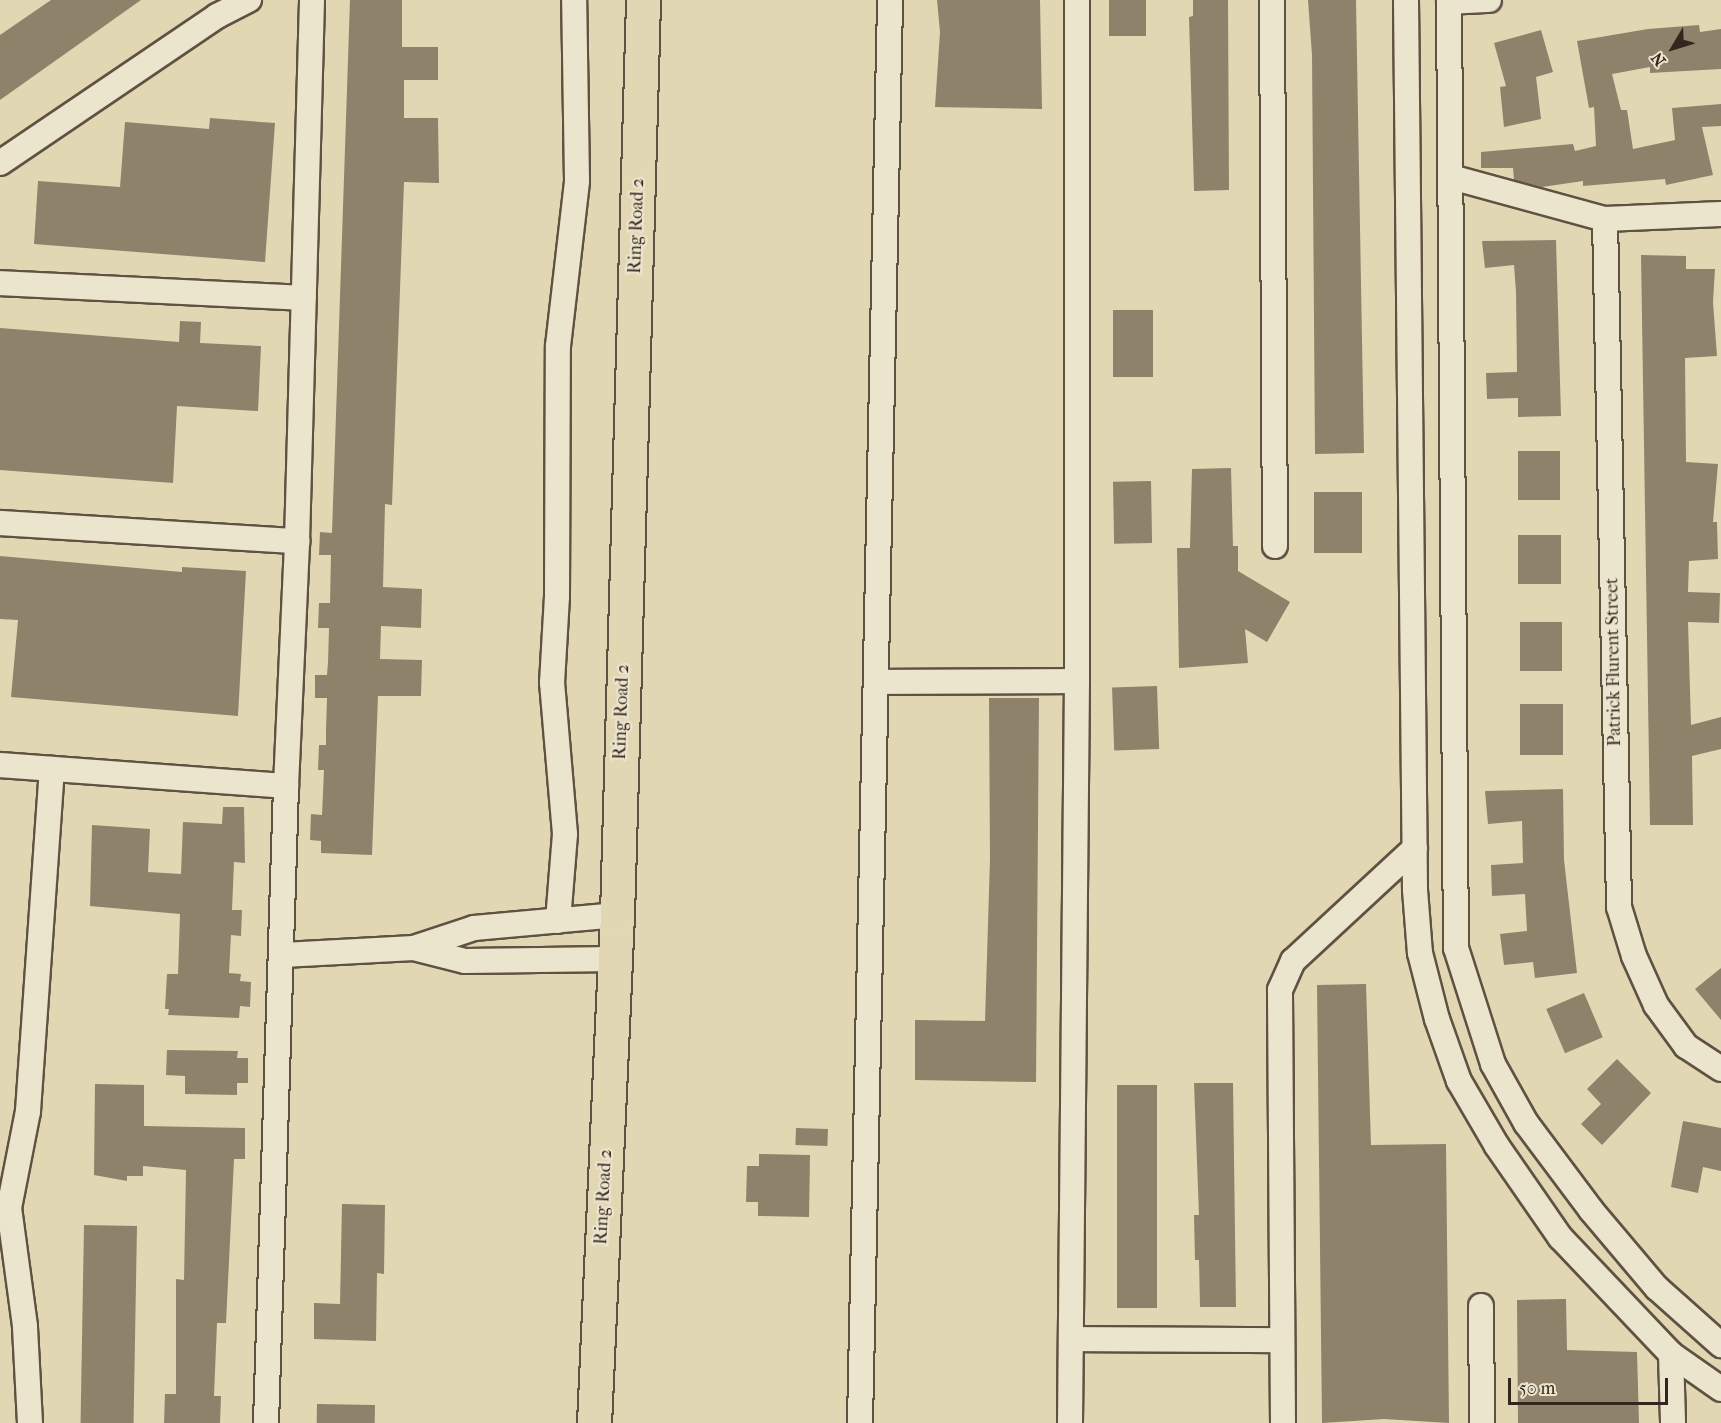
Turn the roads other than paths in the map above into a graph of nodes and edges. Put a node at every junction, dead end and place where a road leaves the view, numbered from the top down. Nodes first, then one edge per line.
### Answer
1 (249, 0) edge
2 (312, 0) edge
3 (574, 0) edge
4 (643, 0) edge
5 (890, 0) edge
6 (1077, 0) edge
7 (1272, 0) edge
8 (1406, 0) edge
9 (1489, 0) edge
10 (1449, 1) edge
11 (0, 163) edge
12 (1451, 177) junction
13 (1721, 214) edge
14 (1605, 219) junction
15 (0, 283) edge
16 (304, 298) junction
17 (1412, 462) junction
18 (1451, 464) junction
19 (0, 523) edge
20 (297, 541) junction
21 (1275, 546) dead end
22 (1077, 681) junction
23 (876, 682) junction
24 (0, 765) edge
25 (52, 769) junction
26 (286, 786) junction
27 (1415, 848) junction
28 (616, 915) junction
29 (558, 921) junction
30 (414, 948) junction
31 (1456, 948) junction
32 (1419, 953) junction
33 (283, 955) junction
34 (615, 959) junction
35 (1721, 1069) edge
36 (1481, 1306) dead end
37 (1071, 1339) junction
38 (1282, 1340) junction
39 (1718, 1342) edge
40 (1671, 1354) junction
41 (1721, 1389) edge
42 (30, 1423) edge
43 (266, 1423) edge
44 (594, 1423) edge
45 (860, 1423) edge
46 (1070, 1423) edge
47 (1283, 1423) edge
48 (1482, 1423) edge
49 (1673, 1423) edge

1 - 11 street
2 - 16 street
3 - 29 street
4 - 28 main road, Ring Road 2
5 - 23 street
6 - 22 street
7 - 21 street
8 - 17 street
9 - 10 street
10 - 12 street
12 - 14 street
12 - 18 street
13 - 14 street
14 - 35 street, Patrick Flurent Street
15 - 16 street
16 - 20 street
17 - 18 street
17 - 27 street
18 - 31 street
19 - 20 street
20 - 26 street
22 - 23 street
22 - 37 street
23 - 45 street
24 - 25 street
25 - 26 street
25 - 42 street
26 - 33 street
27 - 32 street
27 - 38 street
28 - 29 street
28 - 34 main road, Ring Road 2
29 - 30 street
30 - 33 street
30 - 34 street
31 - 32 street
31 - 39 street
32 - 40 street
33 - 43 street
34 - 44 main road, Ring Road 2
36 - 48 street
37 - 38 street
37 - 46 street
38 - 47 street
39 - 40 street
40 - 41 street
40 - 49 street

